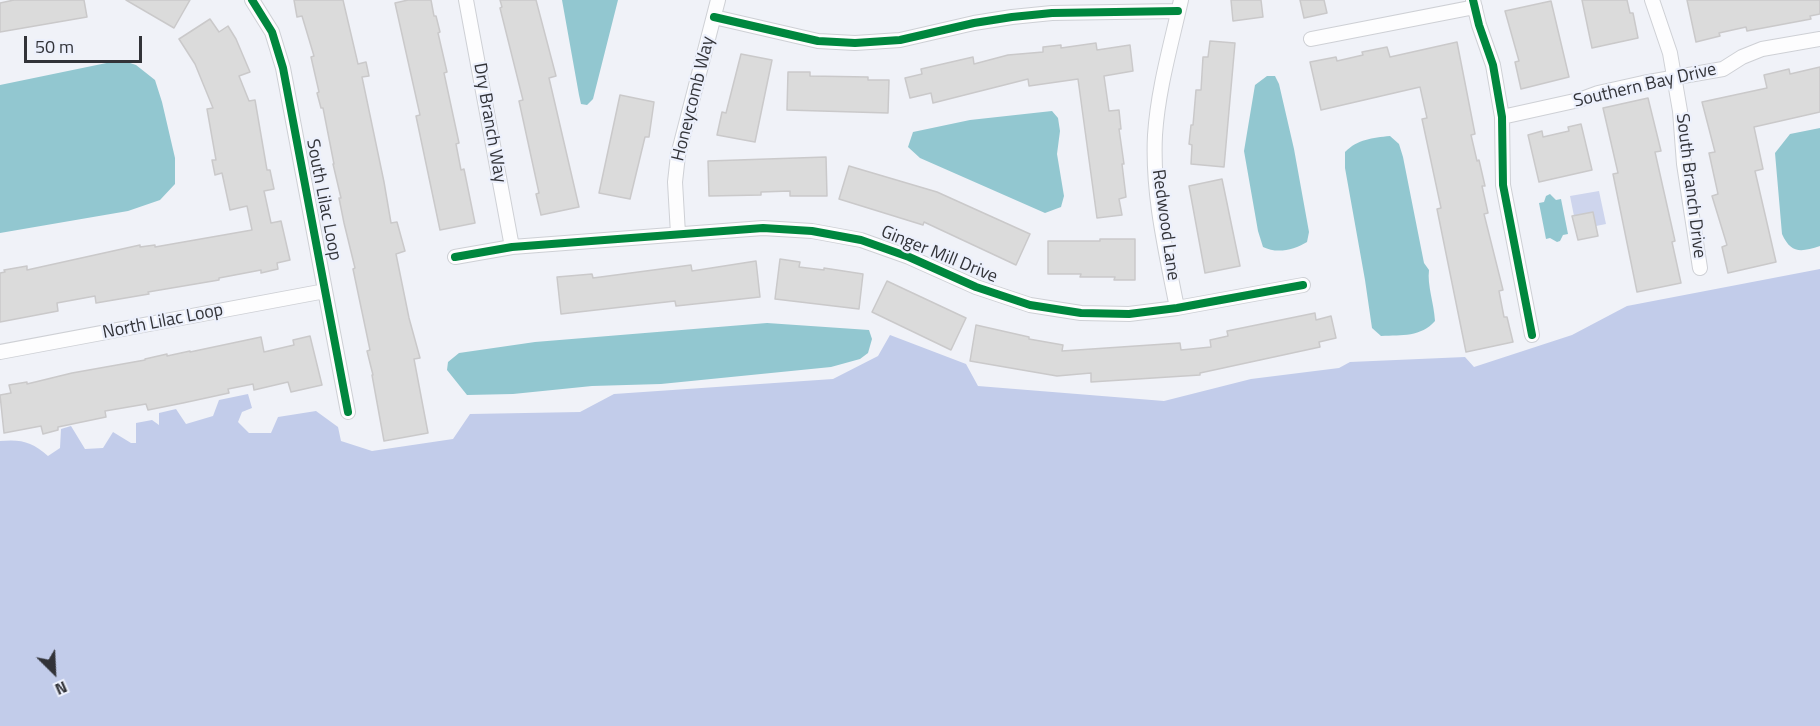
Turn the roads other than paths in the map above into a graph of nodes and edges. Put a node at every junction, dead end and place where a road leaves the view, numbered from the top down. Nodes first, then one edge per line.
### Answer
1 (252, 0) edge
2 (466, 0) edge
3 (718, 0) edge
4 (1652, 0) edge
5 (1474, 4) edge
6 (1179, 5) edge
7 (714, 17) junction
8 (1311, 39) dead end
9 (1820, 39) edge
10 (1674, 76) junction
11 (1502, 117) junction
12 (678, 234) junction
13 (512, 247) junction
14 (454, 257) dead end
15 (1700, 268) dead end
16 (1303, 285) dead end
17 (325, 291) junction
18 (1177, 308) junction
19 (1532, 335) dead end
20 (0, 352) edge
21 (348, 412) dead end

1 - 17 street, South Lilac Loop
2 - 13 street, Dry Branch Way
3 - 7 street, Honeycomb Way
4 - 10 street, South Branch Drive
5 - 8 street
5 - 11 street
6 - 7 street
6 - 18 street, Redwood Lane
7 - 12 street, Honeycomb Way
9 - 10 street, Southern Bay Drive
10 - 11 street, Southern Bay Drive
10 - 15 street, South Branch Drive
11 - 19 street
12 - 13 street, Ginger Mill Drive
12 - 18 street, Ginger Mill Drive
13 - 14 street, Ginger Mill Drive
16 - 18 street, Ginger Mill Drive
17 - 20 street, North Lilac Loop
17 - 21 street, South Lilac Loop

